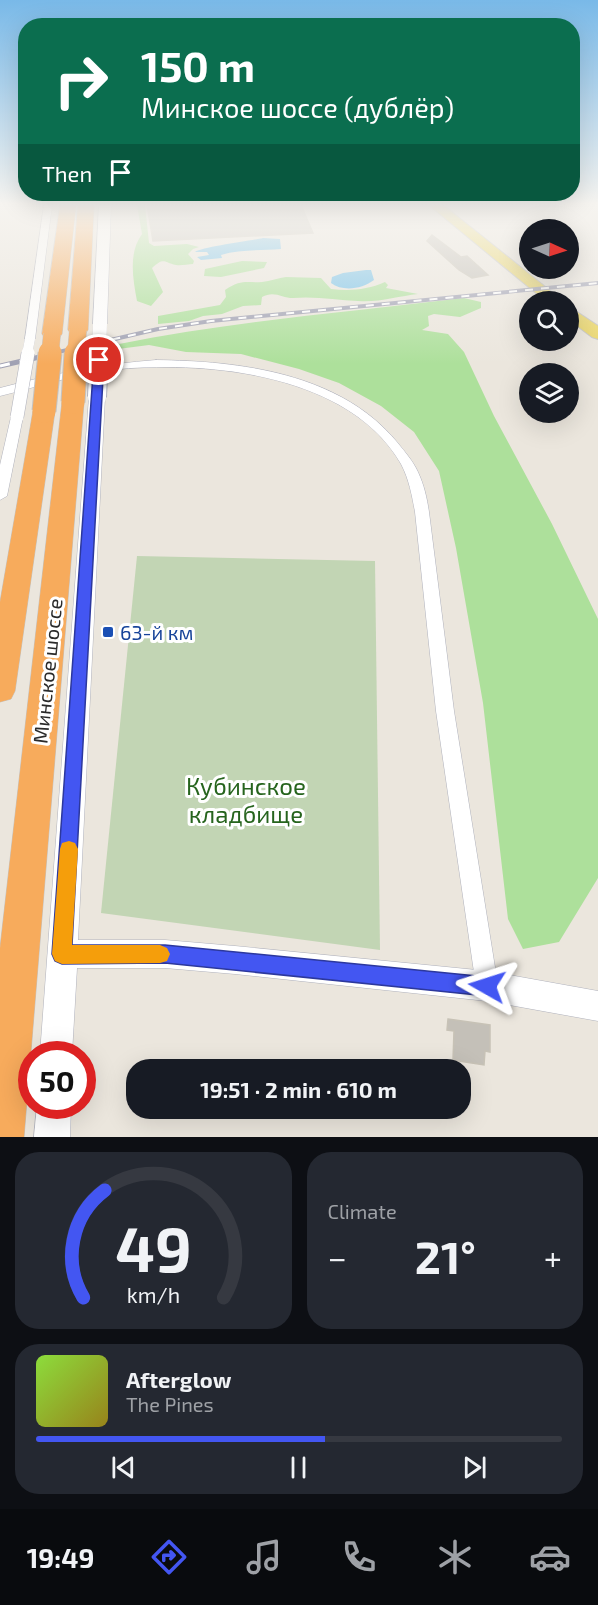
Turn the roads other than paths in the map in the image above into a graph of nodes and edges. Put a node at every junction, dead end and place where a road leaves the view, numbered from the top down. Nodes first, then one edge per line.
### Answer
1 (41, 258) edge
2 (61, 258) edge
3 (83, 258) edge
4 (103, 258) edge
5 (502, 258) edge
6 (543, 291) edge
7 (579, 319) edge
8 (598, 334) edge
9 (0, 392) edge
10 (71, 403) junction
11 (0, 496) edge
12 (0, 691) edge
13 (62, 954) junction
14 (487, 986) junction
15 (598, 1006) edge
16 (58, 1041) edge
17 (53, 1119) edge
18 (2, 1137) edge
19 (52, 1137) edge

1 - 11 street, bridge
2 - 10 highway, Минское шоссе, bridge
3 - 10 highway, Минское шоссе, bridge
4 - 10 main road, bridge
5 - 6 main road
7 - 8 main road
9 - 14 street
10 - 12 highway, Минское шоссе
10 - 13 main road
10 - 18 highway, Минское шоссе
13 - 14 main road
13 - 16 main road
14 - 15 main road
17 - 19 main road

